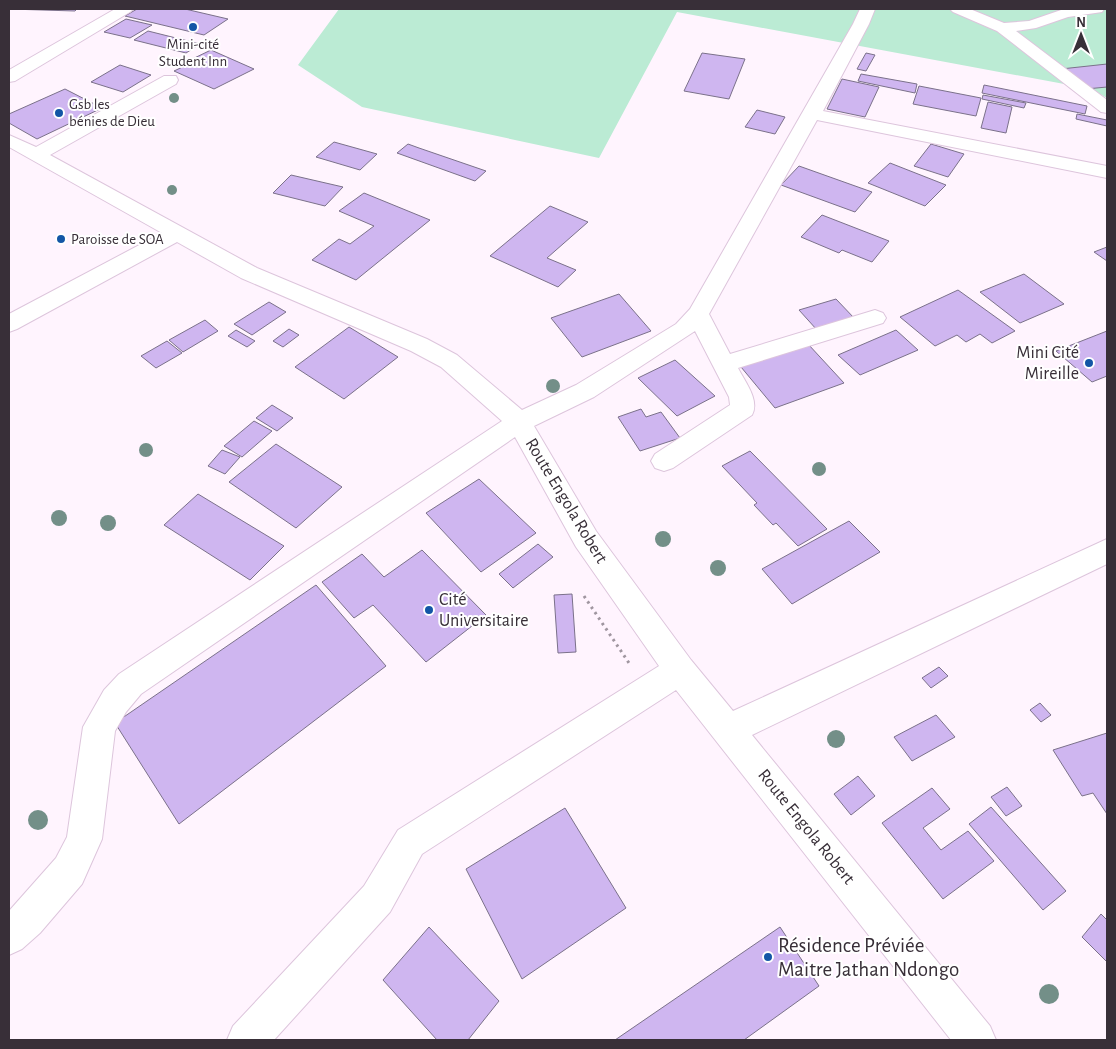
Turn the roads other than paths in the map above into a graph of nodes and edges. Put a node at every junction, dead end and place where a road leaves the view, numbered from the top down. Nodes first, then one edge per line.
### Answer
1 (125, 9) edge
2 (867, 9) edge
3 (958, 9) edge
4 (1097, 9) edge
5 (1002, 28) junction
6 (9, 77) edge
7 (170, 80) dead end
8 (1107, 108) edge
9 (812, 114) junction
10 (9, 140) edge
11 (36, 155) junction
12 (1107, 172) edge
13 (176, 234) junction
14 (698, 314) junction
15 (875, 318) dead end
16 (9, 324) edge
17 (724, 364) junction
18 (519, 422) junction
19 (664, 461) dead end
20 (1107, 552) edge
21 (680, 670) junction
22 (727, 730) junction
23 (9, 936) edge
24 (246, 1040) edge
25 (976, 1040) edge

1 - 6 street
2 - 9 street
3 - 5 street
4 - 5 street
5 - 8 street
7 - 11 street
9 - 12 street
9 - 14 street
10 - 11 street, Route Engola Robert
11 - 13 street, Route Engola Robert
13 - 16 street
13 - 18 street, Route Engola Robert
14 - 17 street
14 - 18 street
15 - 17 street
17 - 19 street
18 - 21 street, Route Engola Robert
18 - 23 street
20 - 22 street
21 - 22 street, Route Engola Robert
21 - 24 street
22 - 25 street, Route Engola Robert

